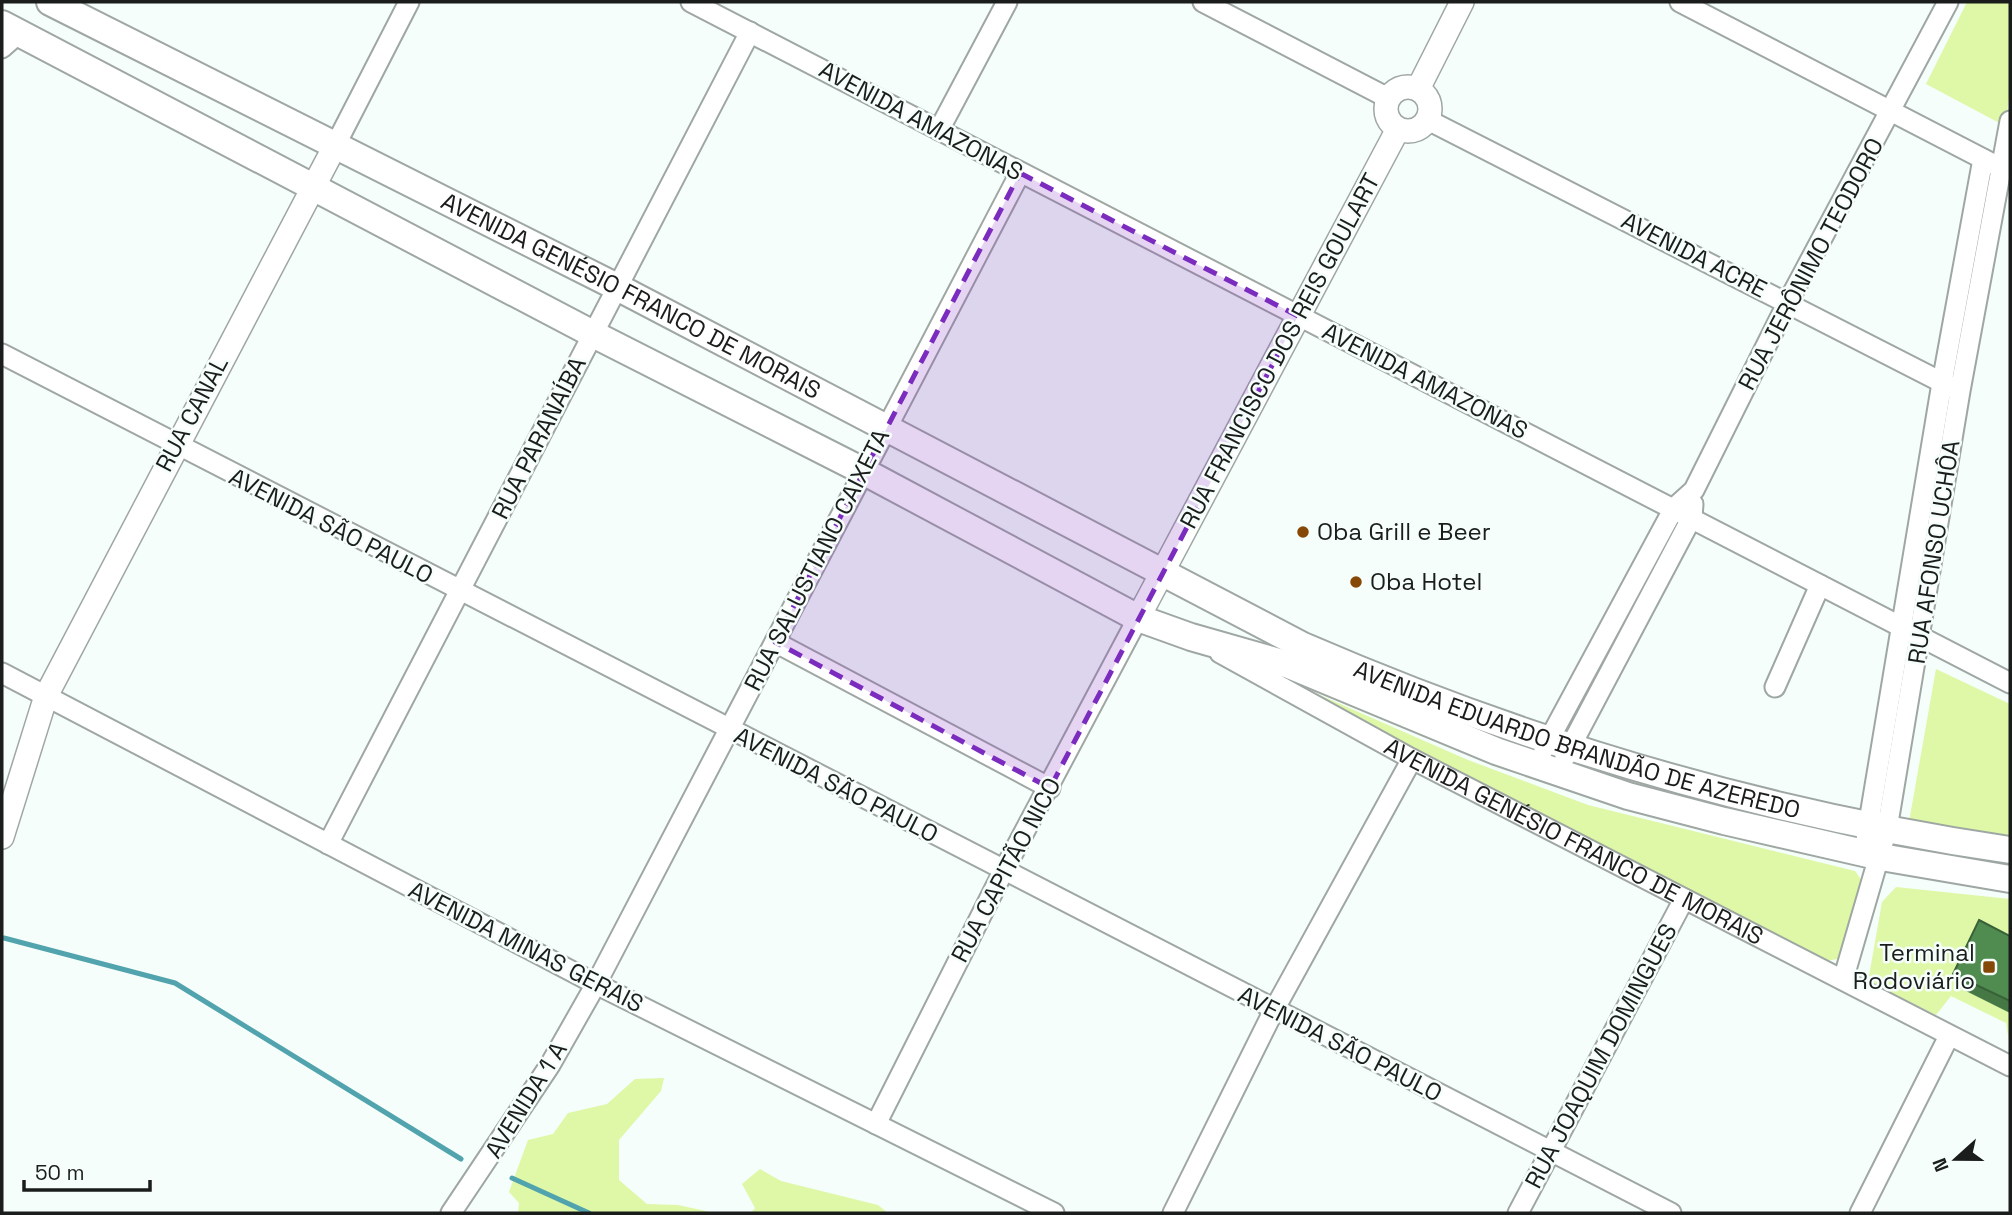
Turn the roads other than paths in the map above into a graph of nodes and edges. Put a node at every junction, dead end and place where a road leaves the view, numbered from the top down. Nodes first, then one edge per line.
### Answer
1 (36, 2) edge
2 (50, 2) edge
3 (409, 2) edge
4 (691, 2) edge
5 (1007, 2) edge
6 (1203, 2) edge
7 (1462, 2) edge
8 (1680, 2) edge
9 (1948, 2) edge
10 (750, 32) junction
11 (8, 35) edge
12 (1418, 89) junction
13 (1388, 99) junction
14 (1892, 111) junction
15 (1428, 120) junction
16 (1398, 129) junction
17 (939, 130) junction
18 (2009, 130) edge
19 (336, 144) junction
20 (1983, 159) junction
21 (2006, 169) edge
22 (1020, 173) junction
23 (312, 188) junction
24 (619, 288) junction
25 (1788, 302) junction
26 (1297, 316) junction
27 (593, 334) junction
28 (2, 354) edge
29 (1942, 383) junction
30 (1961, 391) junction
31 (884, 429) junction
32 (176, 445) junction
33 (863, 471) junction
34 (1694, 490) junction
35 (1674, 508) junction
36 (1692, 517) junction
37 (1163, 572) junction
38 (1820, 585) junction
39 (460, 592) junction
40 (1138, 618) junction
41 (1902, 627) junction
42 (1920, 636) junction
43 (1191, 637) junction
44 (775, 642) junction
45 (2, 673) edge
46 (2010, 683) edge
47 (1775, 687) dead end
48 (46, 696) junction
49 (729, 730) junction
50 (1559, 744) junction
51 (1412, 760) junction
52 (1546, 770) junction
53 (1050, 788) junction
54 (1878, 828) junction
55 (2, 837) edge
56 (328, 844) junction
57 (2010, 850) edge
58 (1872, 855) junction
59 (1003, 872) junction
60 (2010, 879) edge
61 (1684, 899) junction
62 (1843, 980) junction
63 (596, 984) junction
64 (1274, 1010) junction
65 (1949, 1036) junction
66 (2010, 1066) edge
67 (876, 1124) junction
68 (1551, 1153) junction
69 (451, 1213) edge
70 (1054, 1213) edge
71 (1173, 1213) edge
72 (1518, 1213) edge
73 (1671, 1213) edge
74 (1860, 1213) edge

1 - 11 main road
2 - 19 main road, AVENIDA GENÉSIO FRANCO DE MORAIS
3 - 19 street, RUA CANAL
4 - 10 street, AVENIDA AMAZONAS
5 - 17 street
6 - 13 street
7 - 12 street
8 - 14 street
9 - 14 street, RUA JERÔNIMO TEODORO
10 - 17 street, AVENIDA AMAZONAS
10 - 24 street, RUA PARANAÍBA
11 - 23 main road, AVENIDA GENÉSIO FRANCO DE MORAIS
12 - 13 street
12 - 15 street
13 - 16 street
14 - 20 street
14 - 25 street, RUA JERÔNIMO TEODORO
15 - 16 street
15 - 25 street, AVENIDA ACRE
16 - 26 street, RUA FRANCISCO DOS REIS GOULART
17 - 22 street, AVENIDA AMAZONAS
18 - 21 street, RUA AFONSO UCHÔA
19 - 23 street, RUA CANAL
19 - 24 main road, AVENIDA GENÉSIO FRANCO DE MORAIS
20 - 21 street
20 - 29 street, RUA AFONSO UCHÔA
21 - 30 street, RUA AFONSO UCHÔA
22 - 26 street, AVENIDA AMAZONAS
22 - 31 street, RUA SALUSTIANO CAIXETA
23 - 27 main road, AVENIDA GENÉSIO FRANCO DE MORAIS
23 - 32 street, RUA CANAL
24 - 27 street, RUA PARANAÍBA
24 - 31 main road, AVENIDA GENÉSIO FRANCO DE MORAIS
25 - 29 street, AVENIDA ACRE
25 - 34 street, RUA JERÔNIMO TEODORO
26 - 35 street, AVENIDA AMAZONAS
26 - 37 street, RUA FRANCISCO DOS REIS GOULART
27 - 33 main road, AVENIDA GENÉSIO FRANCO DE MORAIS
27 - 39 street, RUA PARANAÍBA
28 - 32 street, AVENIDA SÃO PAULO
29 - 30 street, AVENIDA ACRE
29 - 41 street, RUA AFONSO UCHÔA
30 - 42 street, RUA AFONSO UCHÔA
31 - 33 street, RUA SALUSTIANO CAIXETA
31 - 37 main road, AVENIDA GENÉSIO FRANCO DE MORAIS
32 - 39 street, AVENIDA SÃO PAULO
32 - 48 street, RUA CANAL
33 - 40 main road, AVENIDA GENÉSIO FRANCO DE MORAIS
33 - 44 street, RUA SALUSTIANO CAIXETA
34 - 35 street, RUA JERÔNIMO TEODORO
34 - 36 street, RUA JERÔNIMO TEODORO
35 - 36 street, AVENIDA AMAZONAS
35 - 50 street, RUA JERÔNIMO TEODORO
36 - 38 street, AVENIDA AMAZONAS
36 - 50 street, RUA JERÔNIMO TEODORO
37 - 40 street
37 - 50 main road, AVENIDA EDUARDO BRANDÃO DE AZEREDO
38 - 41 street, AVENIDA AMAZONAS
38 - 47 street
39 - 49 street, AVENIDA SÃO PAULO
39 - 56 street, RUA PARANAÍBA
40 - 43 main road, AVENIDA GENÉSIO FRANCO DE MORAIS
40 - 53 street, RUA CAPITÃO NICO
41 - 42 street, AVENIDA AMAZONAS
41 - 54 street, RUA AFONSO UCHÔA
42 - 46 street, AVENIDA AMAZONAS
42 - 54 street, RUA AFONSO UCHÔA
43 - 51 street, AVENIDA GENÉSIO FRANCO DE MORAIS
43 - 52 main road, AVENIDA EDUARDO BRANDÃO DE AZEREDO
44 - 49 street, RUA SALUSTIANO CAIXETA
44 - 53 street
45 - 48 street, AVENIDA MINAS GERAIS
48 - 55 street, RUA CANAL
48 - 56 street, AVENIDA MINAS GERAIS
49 - 59 street, AVENIDA SÃO PAULO
49 - 63 street, RUA SALUSTIANO CAIXETA
50 - 52 street, RUA JERÔNIMO TEODORO
50 - 54 main road, AVENIDA EDUARDO BRANDÃO DE AZEREDO
51 - 61 street, AVENIDA GENÉSIO FRANCO DE MORAIS
51 - 64 street
52 - 58 main road, AVENIDA EDUARDO BRANDÃO DE AZEREDO
53 - 59 street, RUA CAPITÃO NICO
54 - 57 main road, AVENIDA EDUARDO BRANDÃO DE AZEREDO
54 - 58 street, RUA AFONSO UCHÔA
56 - 63 street, AVENIDA MINAS GERAIS
58 - 60 main road, AVENIDA EDUARDO BRANDÃO DE AZEREDO
58 - 62 street, RUA AFONSO UCHÔA
59 - 64 street, AVENIDA SÃO PAULO
59 - 67 street, RUA CAPITÃO NICO
61 - 62 street, AVENIDA GENÉSIO FRANCO DE MORAIS
61 - 68 street, RUA JOAQUIM DOMINGUES
62 - 65 street, AVENIDA GENÉSIO FRANCO DE MORAIS
63 - 67 street, AVENIDA MINAS GERAIS
63 - 69 street, AVENIDA 1 A
64 - 68 street, AVENIDA SÃO PAULO
64 - 71 street
65 - 66 street, AVENIDA GENÉSIO FRANCO DE MORAIS
65 - 74 street
67 - 70 street, AVENIDA MINAS GERAIS
68 - 72 street, RUA JOAQUIM DOMINGUES
68 - 73 street, AVENIDA SÃO PAULO

